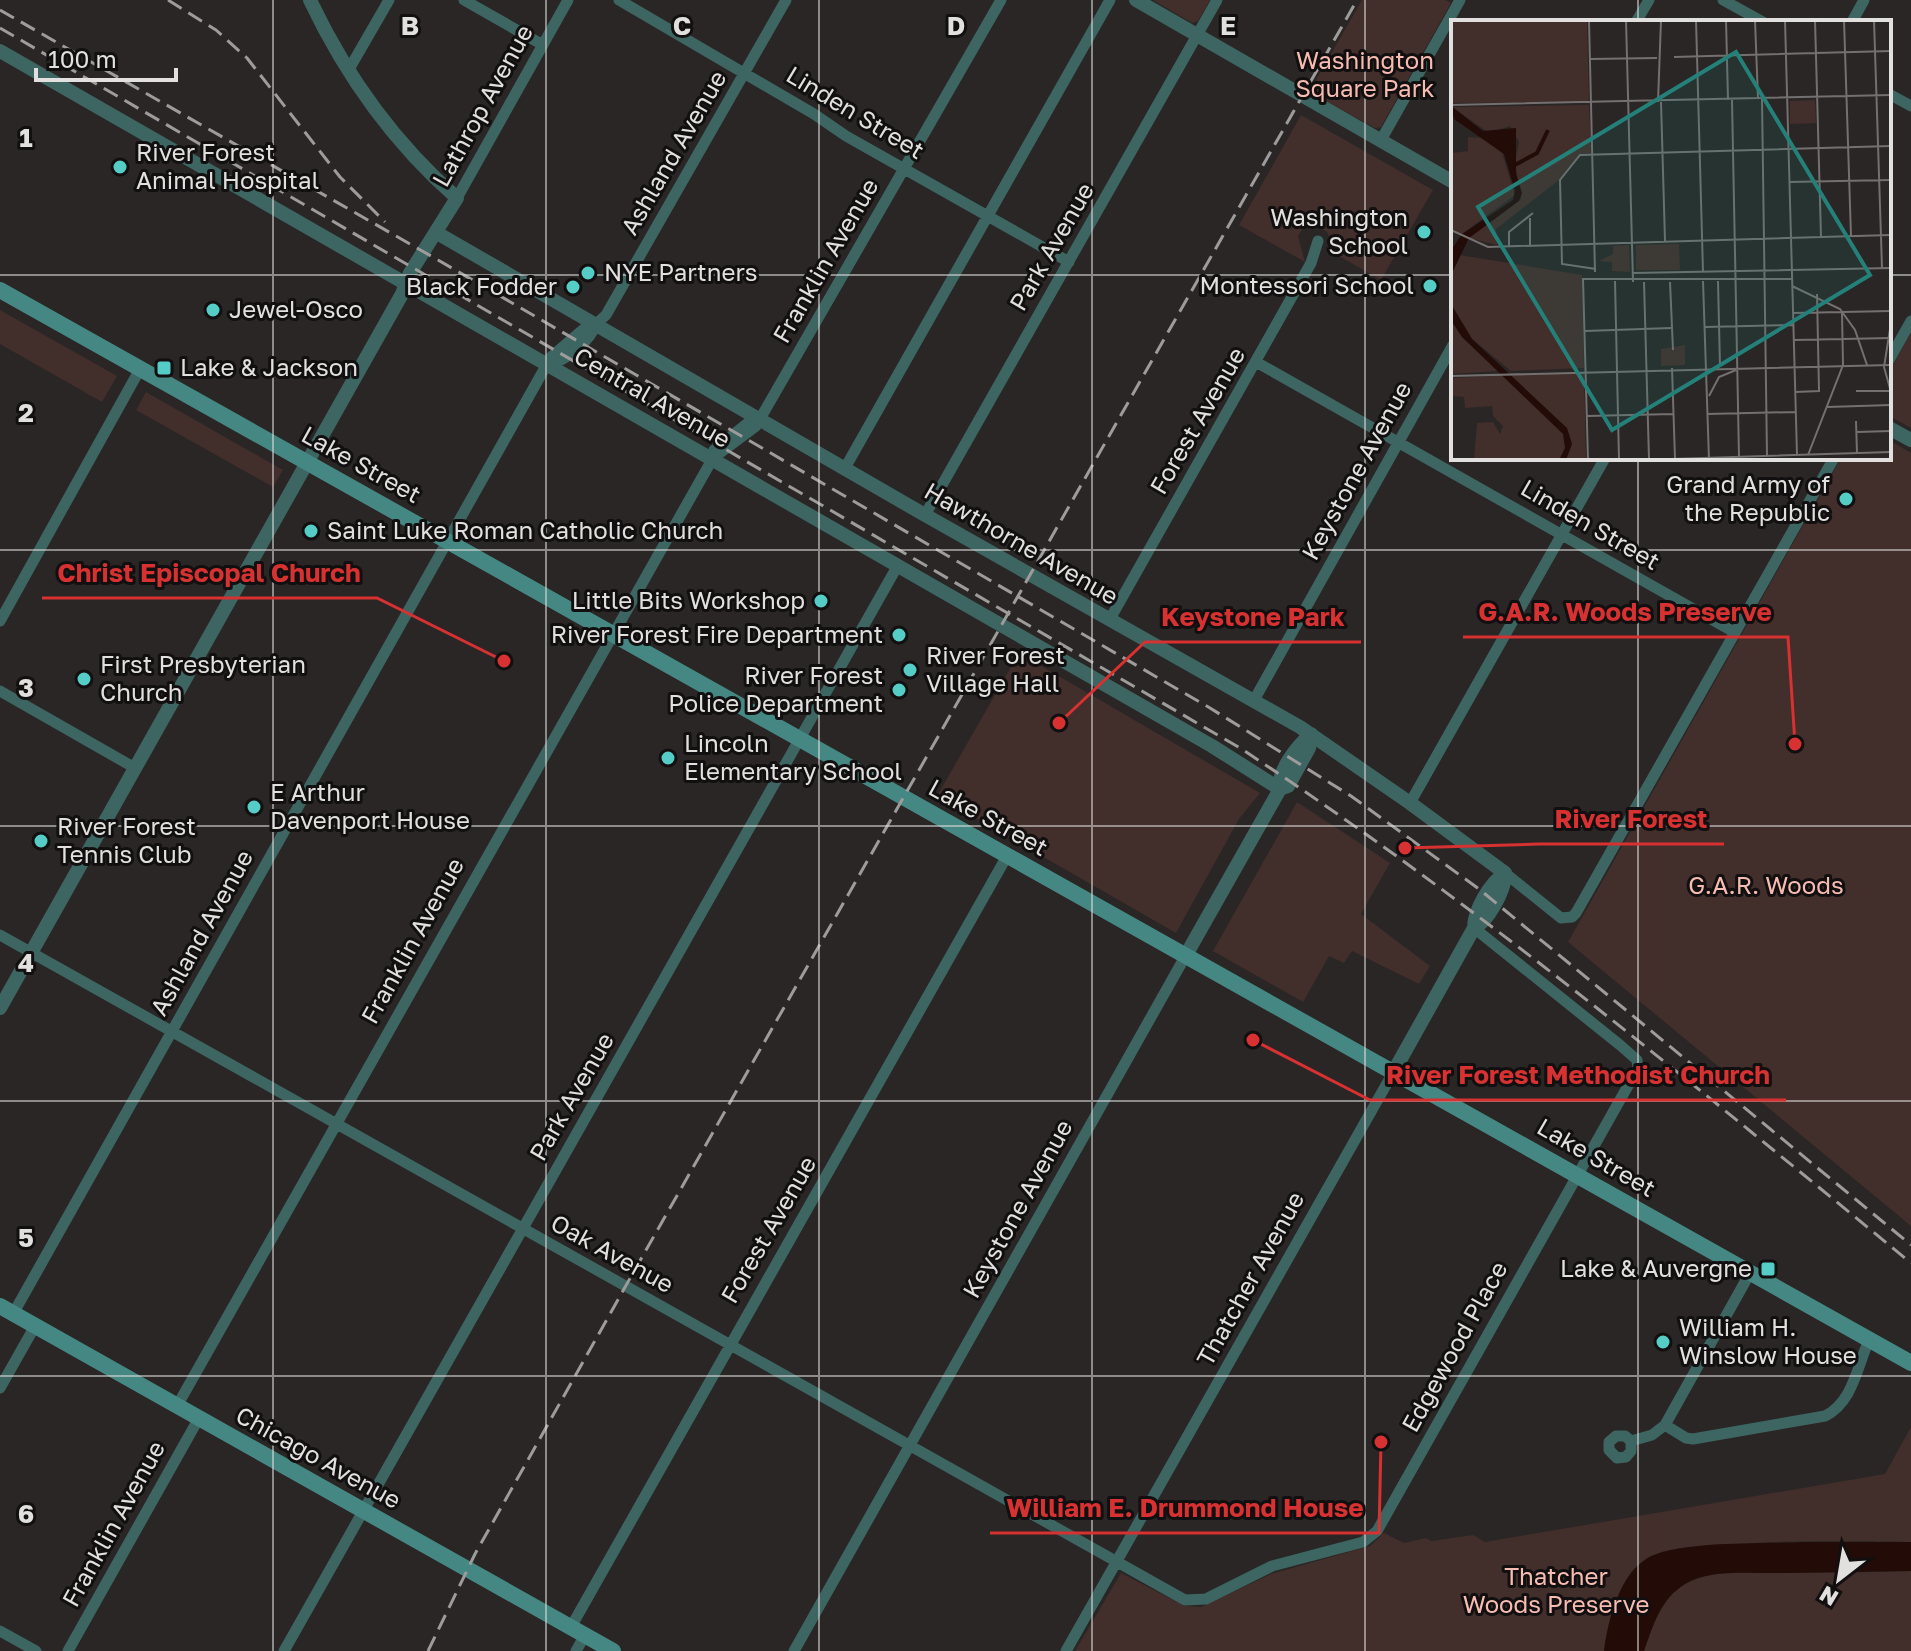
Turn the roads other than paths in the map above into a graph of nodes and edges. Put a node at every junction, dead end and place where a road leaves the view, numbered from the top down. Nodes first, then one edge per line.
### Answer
1 (310, 0) edge
2 (389, 0) edge
3 (464, 0) edge
4 (568, 0) edge
5 (619, 0) edge
6 (786, 0) edge
7 (1001, 0) edge
8 (1110, 0) edge
9 (1136, 0) edge
10 (1217, 0) edge
11 (1460, 0) edge
12 (1649, 0) edge
13 (1723, 0) edge
14 (1864, 0) edge
15 (1637, 20) edge
16 (1759, 20) edge
17 (1853, 20) edge
18 (1197, 36) junction
19 (543, 45) junction
20 (0, 51) edge
21 (348, 71) junction
22 (745, 73) junction
23 (1891, 95) edge
24 (1911, 106) edge
25 (1381, 140) junction
26 (905, 168) junction
27 (1451, 181) edge
28 (457, 198) junction
29 (987, 215) junction
30 (437, 233) junction
31 (1318, 241) dead end
32 (1069, 262) junction
33 (407, 285) junction
34 (0, 290) edge
35 (1911, 321) edge
36 (596, 324) junction
37 (1451, 349) edge
38 (1891, 356) edge
39 (1256, 362) junction
40 (549, 365) junction
41 (140, 369) junction
42 (760, 418) junction
43 (1891, 429) edge
44 (1911, 440) edge
45 (1398, 442) junction
46 (713, 458) junction
47 (1604, 460) edge
48 (1833, 460) edge
49 (308, 462) junction
50 (845, 468) junction
51 (925, 515) junction
52 (1562, 535) junction
53 (448, 542) junction
54 (898, 565) junction
55 (1110, 619) junction
56 (0, 621) edge
57 (1734, 632) junction
58 (612, 634) junction
59 (0, 691) edge
60 (1253, 702) junction
61 (1311, 734) junction
62 (800, 740) junction
63 (135, 768) junction
64 (1280, 789) junction
65 (1410, 803) junction
66 (1007, 856) junction
67 (1505, 873) junction
68 (1474, 928) junction
69 (0, 935) edge
70 (31, 953) junction
71 (1186, 955) junction
72 (0, 1008) edge
73 (172, 1032) junction
74 (1394, 1071) junction
75 (336, 1123) junction
76 (1578, 1175) junction
77 (522, 1228) junction
78 (1750, 1273) junction
79 (6, 1310) edge
80 (35, 1326) junction
81 (1869, 1340) junction
82 (729, 1345) junction
83 (1911, 1363) edge
84 (0, 1388) edge
85 (177, 1406) junction
86 (199, 1418) junction
87 (1665, 1425) junction
88 (1631, 1441) dead end
89 (910, 1445) junction
90 (363, 1510) junction
91 (1117, 1561) junction
92 (1206, 1599) joint
93 (0, 1631) edge
94 (578, 1631) junction
95 (36, 1651) edge
96 (68, 1651) edge
97 (284, 1651) edge
98 (576, 1651) edge
99 (613, 1651) edge
100 (794, 1651) edge
101 (1066, 1651) edge

1 - 21 street
2 - 21 street
3 - 19 street
4 - 19 street, Lathrop Avenue
5 - 22 street, Linden Street
6 - 22 street, Ashland Avenue
7 - 26 street, Franklin Avenue
8 - 29 street
9 - 18 street
10 - 18 street, Park Avenue
11 - 25 street
12 - 15 street
13 - 16 street
14 - 17 street
18 - 25 street
18 - 32 street, Park Avenue
19 - 28 street, Lathrop Avenue
20 - 33 street, Central Avenue
21 - 28 street
22 - 26 street, Linden Street
22 - 36 street, Ashland Avenue
23 - 24 street
25 - 27 street
26 - 29 street, Linden Street
26 - 42 street, Franklin Avenue
28 - 30 street, Lathrop Avenue
29 - 32 street, Linden Street
29 - 50 street
30 - 33 street, Lathrop Avenue
30 - 36 street, Hawthorne Avenue
31 - 39 street, Forest Avenue
32 - 51 street, Park Avenue
33 - 40 street, Central Avenue
33 - 49 street, Lathrop Avenue
34 - 41 main road, Lake Street
35 - 38 street
36 - 40 street, Ashland Avenue
36 - 42 street, Hawthorne Avenue
37 - 45 street, Keystone Avenue
39 - 45 street, Linden Street
39 - 55 street, Forest Avenue
40 - 46 street, Central Avenue
40 - 53 street, Ashland Avenue
41 - 49 main road, Lake Street
41 - 56 street
42 - 46 street, Franklin Avenue
42 - 50 street, Hawthorne Avenue
43 - 44 street
45 - 52 street, Linden Street
45 - 60 street, Keystone Avenue
46 - 54 street, Central Avenue
46 - 58 street, Franklin Avenue
47 - 52 street
48 - 57 street
49 - 53 main road, Lake Street
49 - 63 street, Lathrop Avenue
50 - 51 street, Hawthorne Avenue
51 - 55 street, Hawthorne Avenue
52 - 57 street, Linden Street
52 - 65 street
53 - 58 main road, Lake Street
53 - 73 street, Ashland Avenue
54 - 62 street, Park Avenue
54 - 64 street, Central Avenue
55 - 60 street, Hawthorne Avenue
57 - 67 street, Hawthorne Avenue
58 - 62 main road, Lake Street
58 - 75 street, Franklin Avenue
59 - 63 street
60 - 61 street, Hawthorne Avenue
61 - 64 street, Keystone Avenue
61 - 65 street, Hawthorne Avenue
62 - 66 main road, Lake Street
62 - 77 street, Park Avenue
63 - 70 street, Lathrop Avenue
64 - 71 street, Keystone Avenue
65 - 67 street, Hawthorne Avenue
66 - 71 main road, Lake Street
66 - 82 street, Forest Avenue
67 - 68 street, Thatcher Avenue
68 - 74 street, Thatcher Avenue
68 - 76 street, Edgewood Place
69 - 70 street, Oak Avenue
70 - 72 street, Lathrop Avenue
70 - 73 street, Oak Avenue
71 - 74 main road, Lake Street
71 - 89 street, Keystone Avenue
73 - 75 street, Oak Avenue
73 - 79 street, Ashland Avenue
74 - 76 main road, Lake Street
74 - 91 street, Thatcher Avenue
75 - 77 street, Oak Avenue
75 - 85 street, Franklin Avenue
76 - 78 main road, Lake Street
76 - 92 street, Edgewood Place
77 - 82 street, Oak Avenue
77 - 90 street, Park Avenue
78 - 81 main road, Lake Street
78 - 87 street
79 - 80 main road, Chicago Avenue
80 - 84 street
80 - 85 main road, Chicago Avenue
81 - 83 main road, Lake Street
81 - 87 street
82 - 89 street, Oak Avenue
82 - 94 street, Forest Avenue
85 - 86 main road, Chicago Avenue
86 - 90 main road, Chicago Avenue
86 - 96 street, Franklin Avenue
87 - 88 street
89 - 91 street, Oak Avenue
89 - 100 street, Keystone Avenue
90 - 94 main road, Chicago Avenue
90 - 97 street, Park Avenue
91 - 92 street, Oak Avenue
91 - 101 street, Thatcher Avenue
93 - 95 street
94 - 98 street, Forest Avenue
94 - 99 main road, Chicago Avenue

